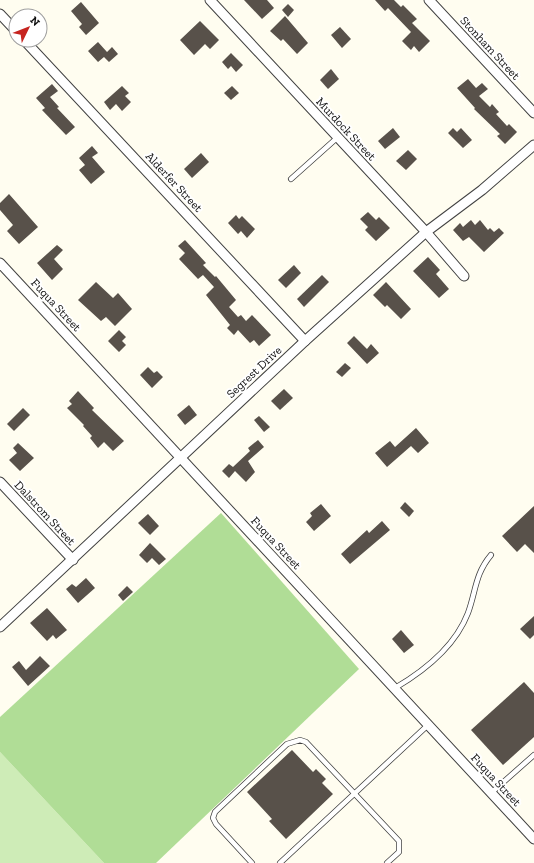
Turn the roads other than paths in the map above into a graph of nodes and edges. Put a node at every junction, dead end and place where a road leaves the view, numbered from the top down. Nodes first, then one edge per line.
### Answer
1 (210, 0) edge
2 (429, 0) edge
3 (0, 14) edge
4 (8, 22) edge
5 (31, 48) edge
6 (534, 113) edge
7 (338, 137) junction
8 (534, 145) edge
9 (291, 179) dead end
10 (426, 232) junction
11 (0, 263) edge
12 (464, 276) dead end
13 (305, 341) junction
14 (180, 457) junction
15 (0, 482) edge
16 (491, 554) dead end
17 (73, 560) junction
18 (0, 627) edge
19 (395, 688) junction
20 (428, 725) junction
21 (534, 755) edge
22 (491, 793) junction
23 (355, 794) junction
24 (534, 839) edge
25 (252, 863) edge
26 (280, 863) edge
27 (387, 863) edge

1 - 7 street, Murdock Street
2 - 6 street, Stonham Street
3 - 4 street
5 - 13 street, Alderfer Street
7 - 9 lane
7 - 10 street, Murdock Street
8 - 10 street, Segrest Drive
10 - 12 street, Murdock Street
10 - 13 street, Segrest Drive
11 - 14 street, Fuqua Street
13 - 14 street, Segrest Drive
14 - 17 street, Segrest Drive
14 - 19 street, Fuqua Street
15 - 17 street, Dalstrom Street
16 - 19 lane
17 - 18 street, Segrest Drive
19 - 20 street, Fuqua Street
20 - 22 street, Fuqua Street
20 - 23 lane
21 - 22 lane
22 - 24 street, Fuqua Street
23 - 25 lane
23 - 26 lane
23 - 27 lane

